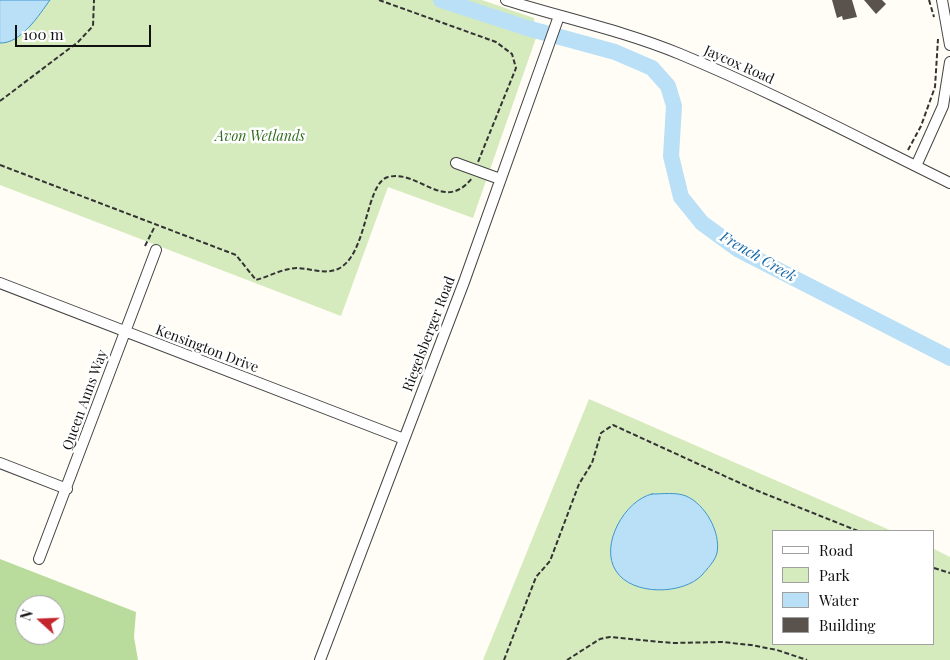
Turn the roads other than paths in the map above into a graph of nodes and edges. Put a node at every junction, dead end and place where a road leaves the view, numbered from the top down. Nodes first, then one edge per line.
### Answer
1 (506, 0) edge
2 (942, 0) edge
3 (559, 16) junction
4 (950, 46) edge
5 (950, 62) edge
6 (456, 163) dead end
7 (916, 166) junction
8 (500, 180) junction
9 (950, 183) edge
10 (156, 250) dead end
11 (0, 283) edge
12 (125, 332) junction
13 (404, 439) junction
14 (0, 463) edge
15 (67, 489) junction
16 (39, 559) dead end
17 (320, 660) edge

1 - 3 street, Jaycox Road
2 - 4 street
3 - 7 street, Jaycox Road
3 - 8 street, Riegelsberger Road
5 - 7 street
6 - 8 street
7 - 9 street, Jaycox Road
8 - 13 street, Riegelsberger Road
10 - 12 street, Queen Anns Way
11 - 12 street, Kensington Drive
12 - 13 street, Kensington Drive
12 - 15 street, Queen Anns Way
13 - 17 street, Riegelsberger Road
14 - 15 street
15 - 16 street, Queen Anns Way

